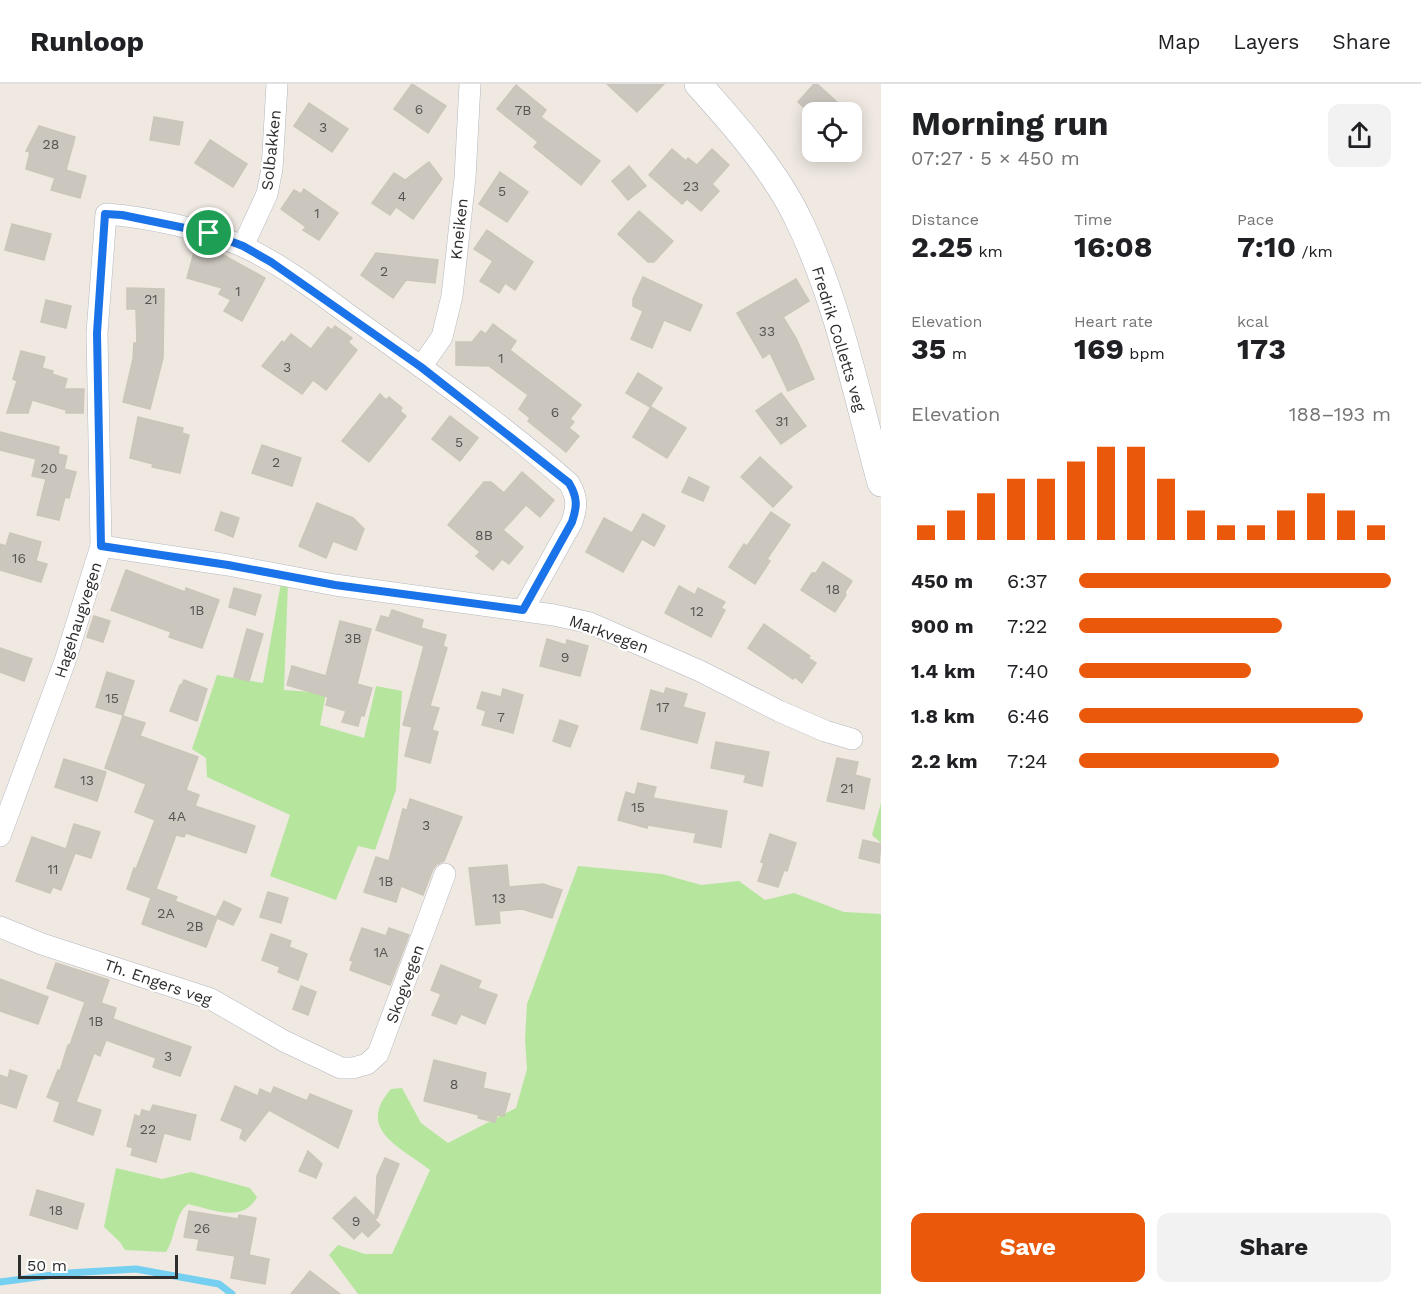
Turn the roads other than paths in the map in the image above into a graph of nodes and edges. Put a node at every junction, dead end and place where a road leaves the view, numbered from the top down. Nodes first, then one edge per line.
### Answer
1 (277, 84) edge
2 (470, 84) edge
3 (698, 84) edge
4 (243, 246) junction
5 (421, 367) junction
6 (881, 483) edge
7 (101, 546) junction
8 (523, 610) junction
9 (852, 739) dead end
10 (0, 836) edge
11 (445, 874) dead end
12 (0, 927) edge
13 (341, 1068) joint

1 - 4 street, Solbakken
2 - 5 street, Kneiken
3 - 6 street, Fredrik Colletts veg
4 - 5 street
4 - 7 street, Hagehaugvegen
5 - 8 street
7 - 8 street, Markvegen
7 - 10 street, Hagehaugvegen
8 - 9 street, Markvegen
11 - 13 street, Skogvegen
12 - 13 street, Th. Engers veg

